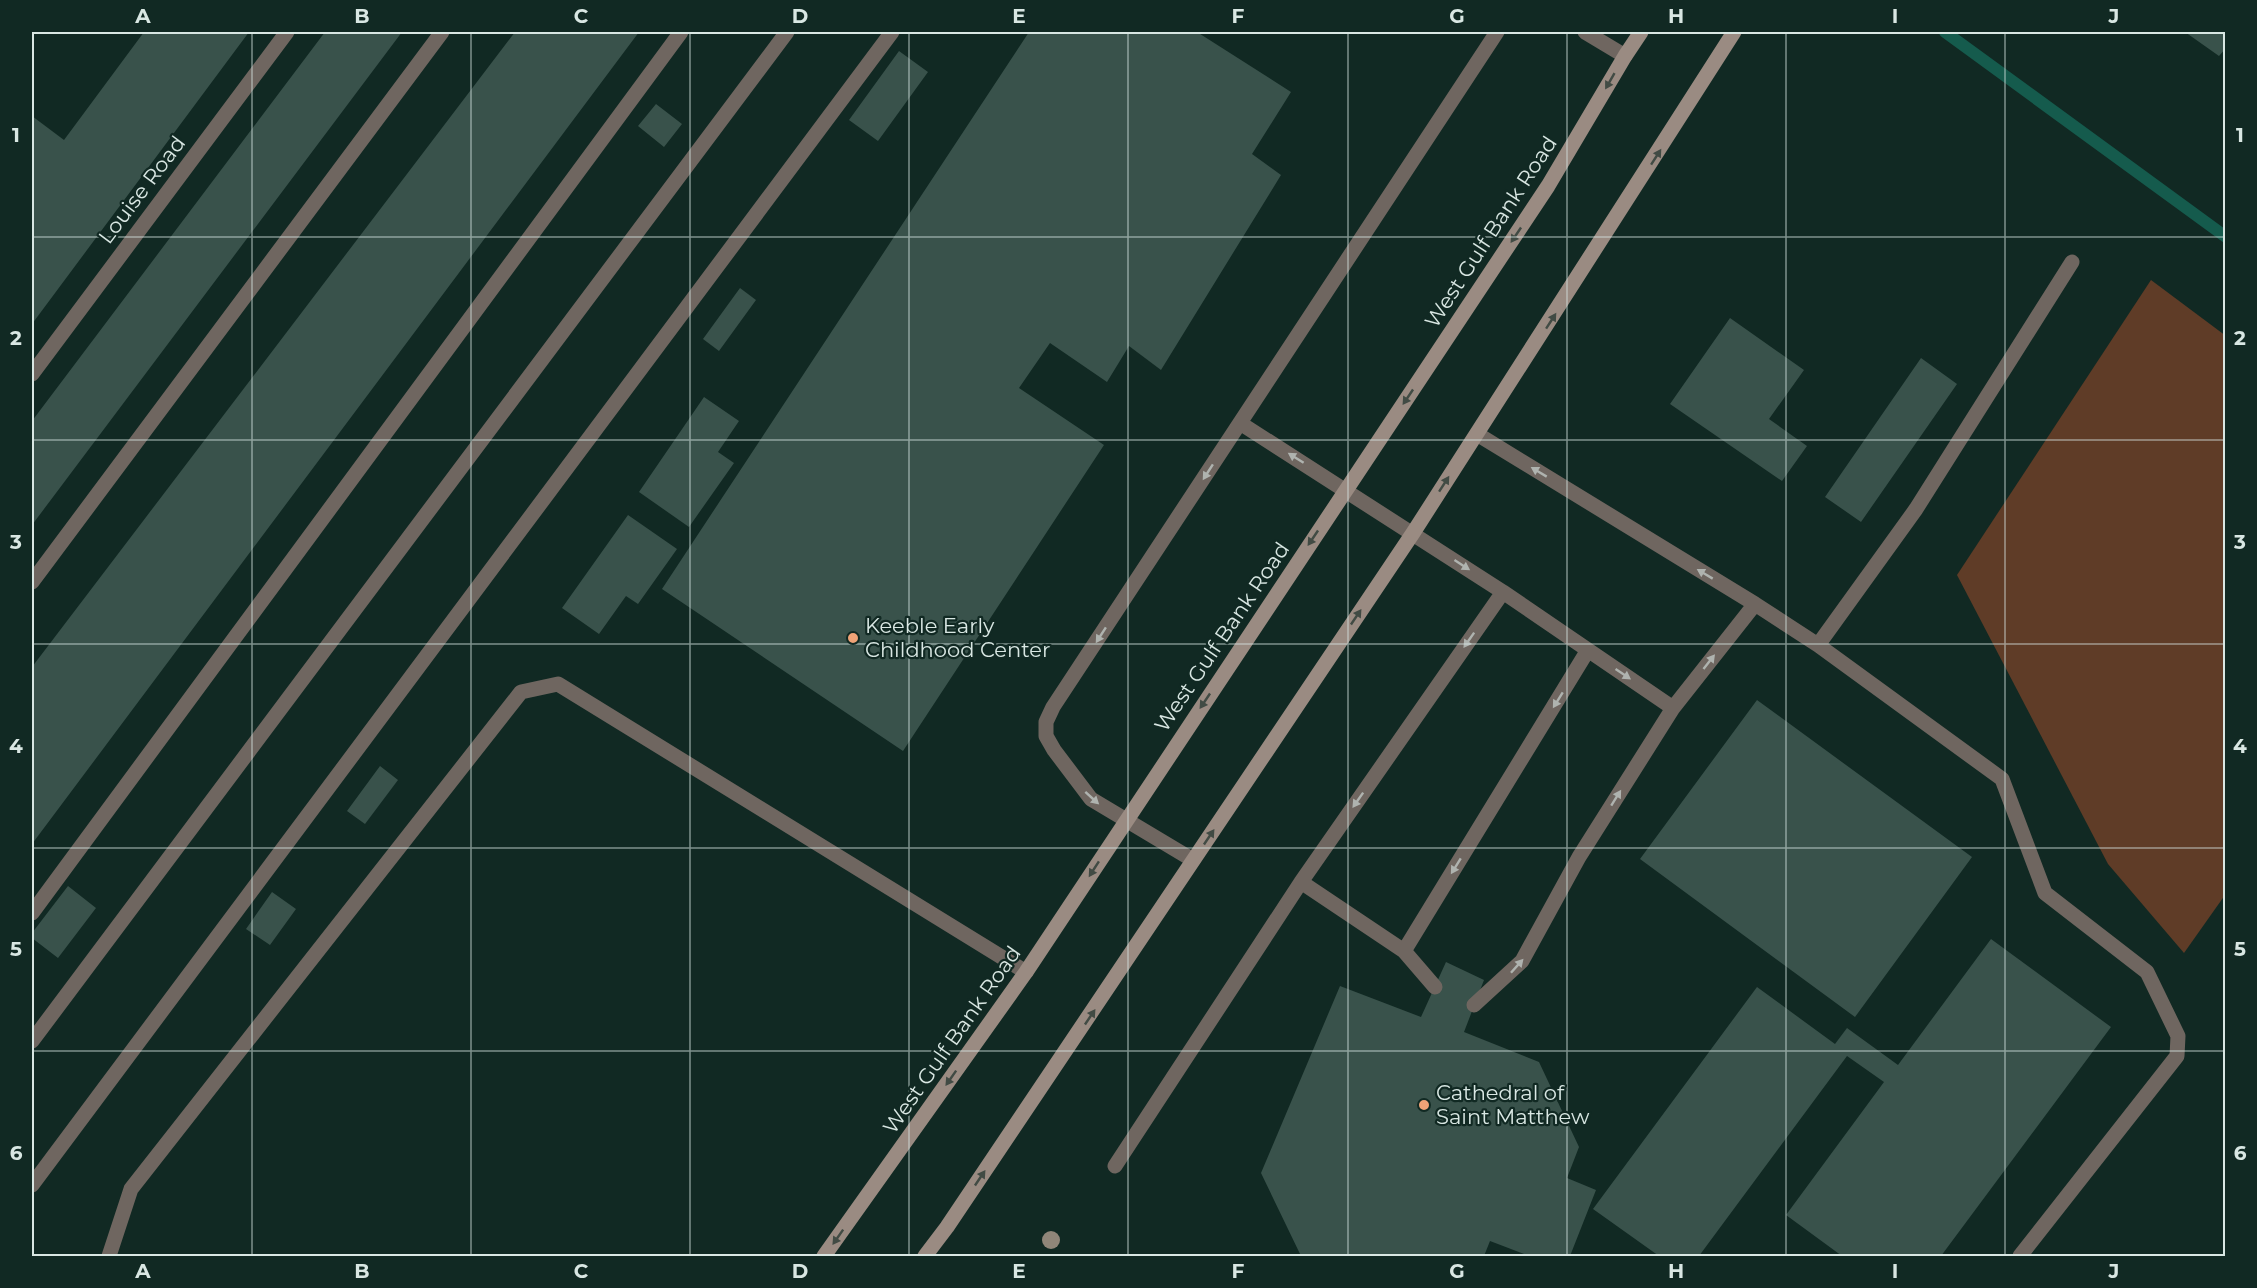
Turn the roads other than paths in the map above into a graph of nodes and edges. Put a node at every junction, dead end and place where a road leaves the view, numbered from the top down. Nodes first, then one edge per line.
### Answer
1 (287, 32) edge
2 (442, 32) edge
3 (681, 32) edge
4 (786, 32) edge
5 (892, 32) edge
6 (1497, 32) edge
7 (1585, 32) edge
8 (1641, 32) edge
9 (1734, 32) edge
10 (1625, 56) junction
11 (2072, 262) dead end
12 (32, 374) edge
13 (1240, 423) junction
14 (1478, 434) junction
15 (1346, 490) junction
16 (1413, 533) junction
17 (32, 582) edge
18 (1503, 592) junction
19 (1755, 604) junction
20 (1818, 645) junction
21 (1588, 650) junction
22 (1673, 708) junction
23 (1126, 820) junction
24 (1193, 860) junction
25 (1301, 882) junction
26 (32, 913) edge
27 (1404, 951) junction
28 (1026, 972) junction
29 (1435, 987) dead end
30 (1474, 1005) dead end
31 (32, 1041) edge
32 (1115, 1166) dead end
33 (32, 1185) edge
34 (110, 1257) edge
35 (824, 1257) edge
36 (924, 1257) edge
37 (2020, 1257) edge

1 - 12 street, Louise Road
2 - 17 street
3 - 26 street
4 - 31 street
5 - 33 street
6 - 13 street
7 - 10 street
8 - 10 main road, West Gulf Bank Road
14 -> 9 main road
10 -> 15 main road, West Gulf Bank Road
11 - 20 street
15 -> 13 street
13 -> 23 street
16 -> 14 main road
19 -> 14 street
15 - 16 street
15 -> 23 main road, West Gulf Bank Road
16 -> 18 street
24 -> 16 main road
18 - 21 street
18 -> 25 street
19 - 20 street
22 -> 19 street
20 - 37 street
21 -> 22 street
21 -> 27 street
30 -> 22 street
23 - 24 street
23 -> 28 main road, West Gulf Bank Road
36 -> 24 main road
25 - 27 street
25 - 32 street
27 - 29 street
28 - 34 street
28 -> 35 main road, West Gulf Bank Road

